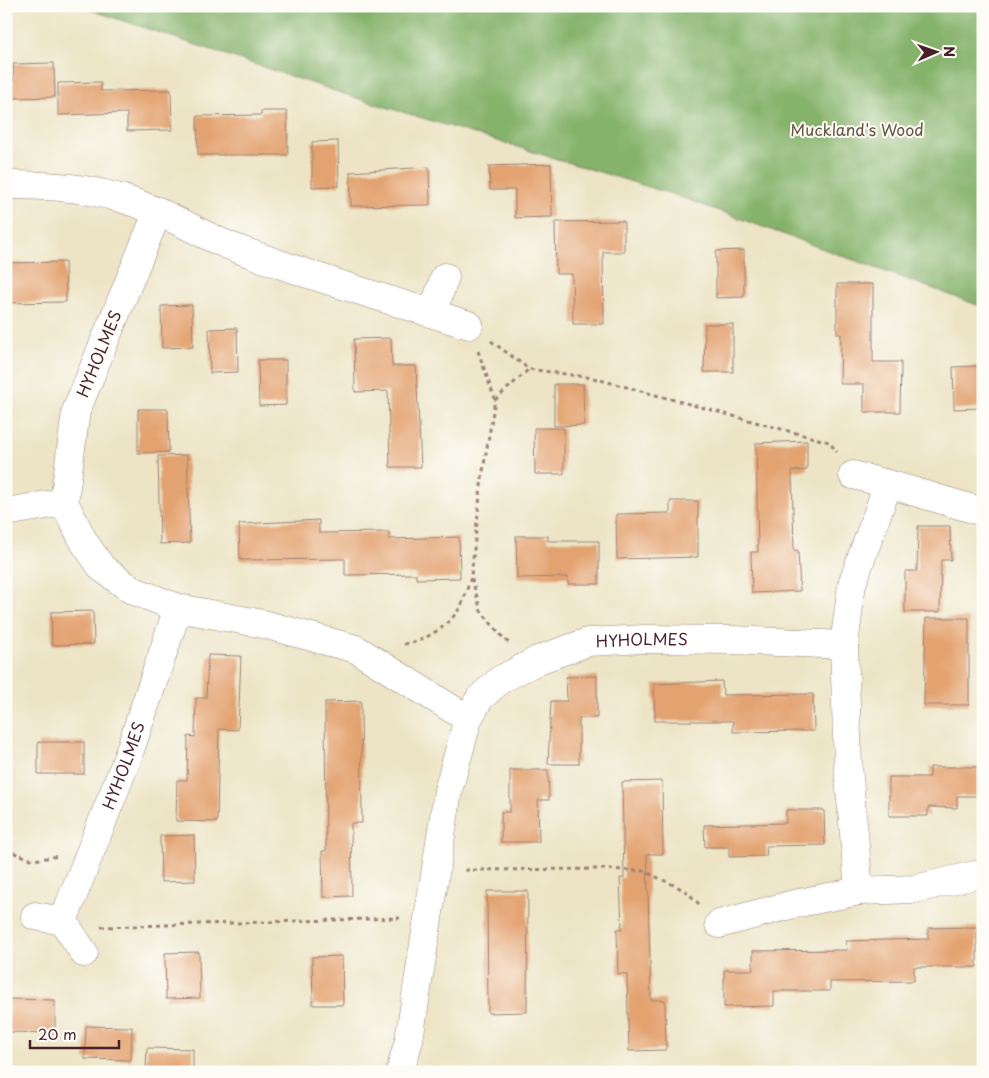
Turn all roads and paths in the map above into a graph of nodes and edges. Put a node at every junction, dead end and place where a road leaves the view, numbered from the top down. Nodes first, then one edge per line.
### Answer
1 (6, 185) edge
2 (158, 211) junction
3 (445, 277) dead end
4 (432, 313) junction
5 (469, 325) junction
6 (529, 369) junction
7 (495, 400) junction
8 (854, 475) joint
9 (888, 484) junction
10 (64, 502) junction
11 (6, 512) edge
12 (983, 512) edge
13 (471, 576) junction
14 (178, 608) junction
15 (403, 644) dead end
16 (844, 645) junction
17 (538, 660) junction
18 (468, 719) junction
19 (6, 850) edge
20 (82, 867) junction
21 (435, 870) junction
22 (975, 875) dead end
23 (859, 891) junction
24 (35, 916) dead end
25 (428, 917) junction
26 (65, 924) junction
27 (719, 924) joint
28 (84, 953) dead end
29 (409, 1040) junction
30 (400, 1072) edge
31 (420, 1072) edge

1 - 2 street
2 - 4 street
2 - 10 street, HYHOLMES
3 - 4 street
4 - 5 street
5 - 6 path
5 - 7 path
6 - 7 path
6 - 8 path
7 - 13 path
8 - 9 street
9 - 12 street
9 - 16 street
10 - 11 street
10 - 14 street
13 - 15 path
13 - 17 path
14 - 18 street
14 - 20 street, HYHOLMES
16 - 17 street, HYHOLMES
16 - 23 street
17 - 18 street, HYHOLMES
18 - 21 street, HYHOLMES
19 - 20 path
20 - 26 street, HYHOLMES
21 - 25 street, HYHOLMES
21 - 27 path
22 - 23 street
23 - 27 street
24 - 26 street
25 - 26 path
25 - 29 street, HYHOLMES
26 - 28 street
29 - 30 street, HYHOLMES
29 - 31 street, HYHOLMES

